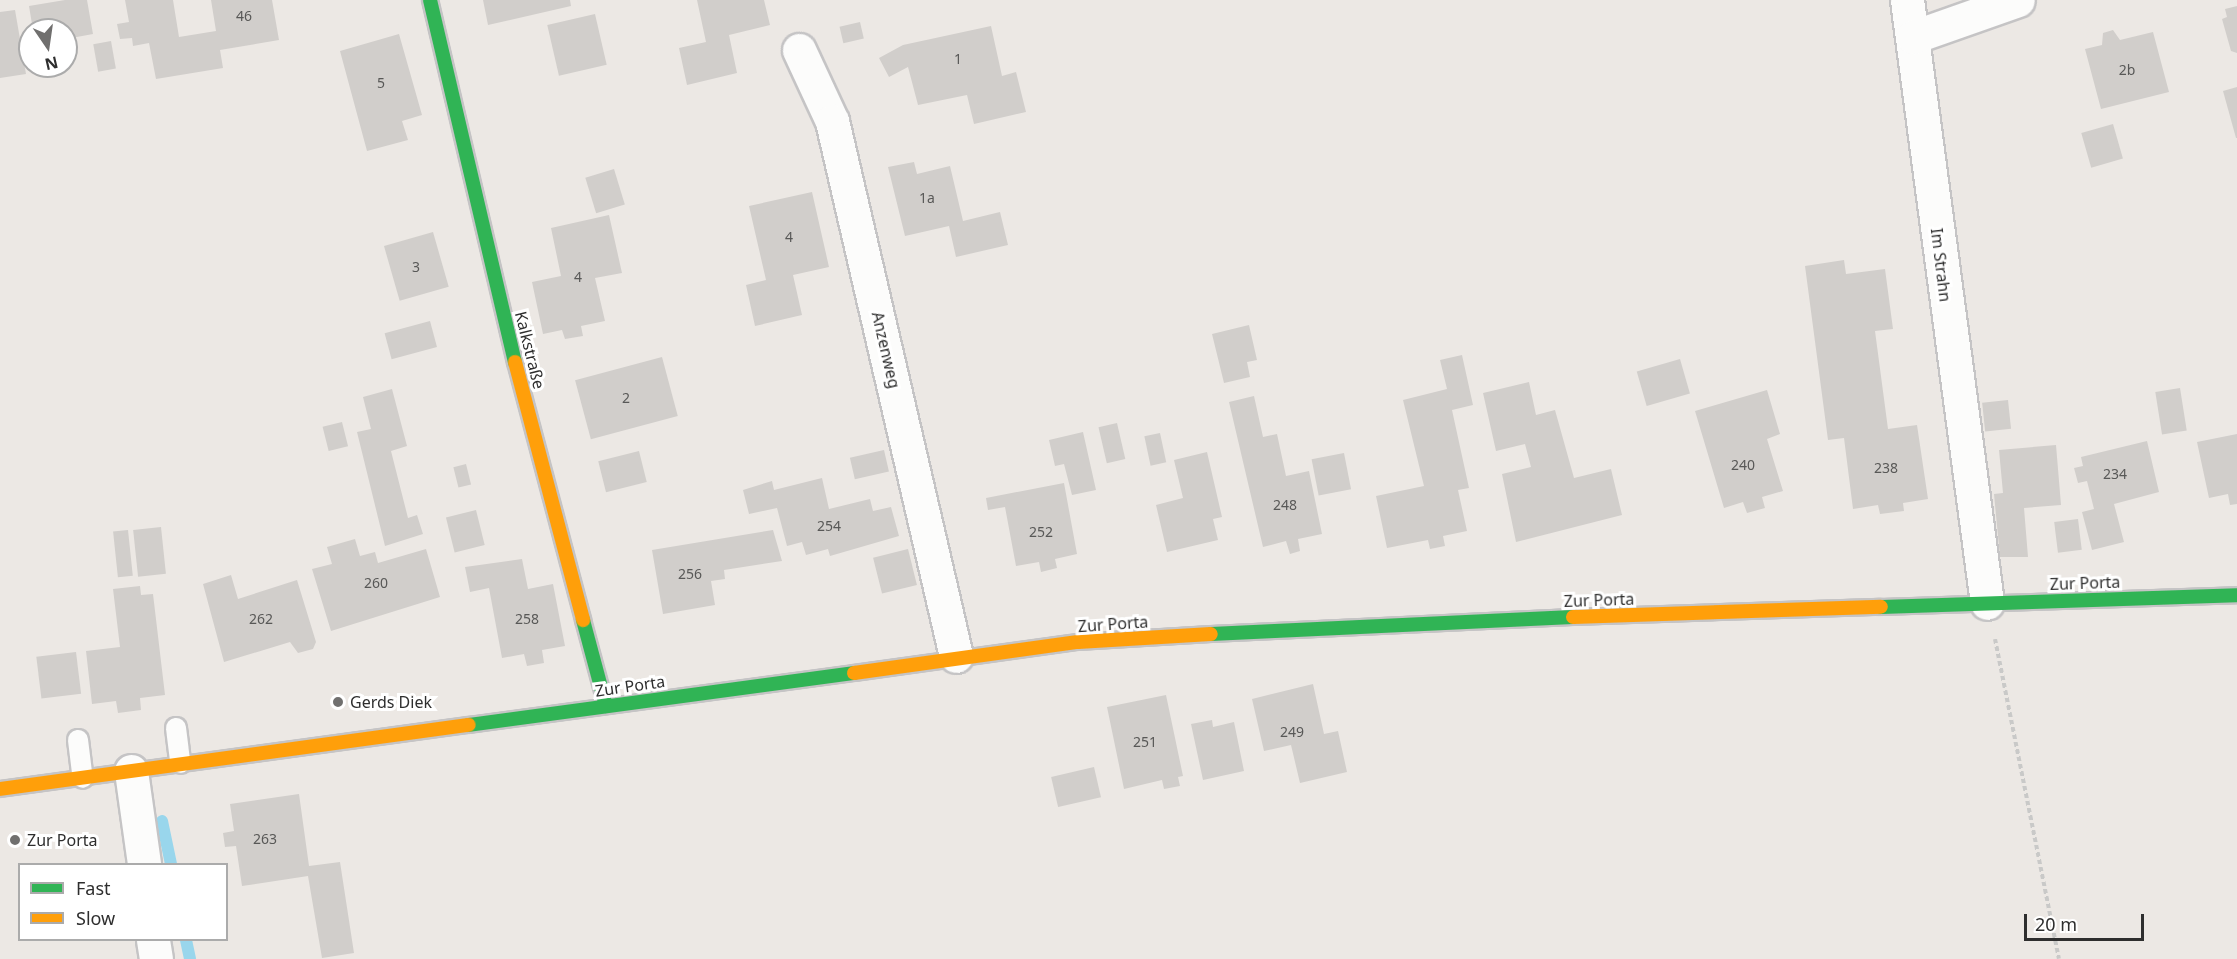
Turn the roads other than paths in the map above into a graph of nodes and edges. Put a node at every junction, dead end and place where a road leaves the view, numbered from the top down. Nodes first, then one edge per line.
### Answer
1 (430, 0) edge
2 (1907, 0) edge
3 (2018, 0) edge
4 (1913, 37) junction
5 (799, 50) dead end
6 (2237, 595) edge
7 (1987, 603) junction
8 (956, 656) junction
9 (606, 706) junction
10 (176, 728) dead end
11 (78, 740) dead end
12 (180, 763) junction
13 (132, 771) junction
14 (83, 778) junction
15 (0, 789) edge
16 (144, 863) edge
17 (153, 941) edge
18 (156, 959) edge

1 - 9 main road, Kalkstraße
2 - 4 street, Im Strahn
3 - 4 street
4 - 7 street, Im Strahn
5 - 8 street, Anzenweg
6 - 7 main road, Zur Porta
7 - 8 main road, Zur Porta
8 - 9 main road, Zur Porta
9 - 12 main road, Zur Porta
10 - 12 lane
11 - 14 lane
12 - 13 main road, Zur Porta
13 - 14 main road, Zur Porta
13 - 16 street
14 - 15 main road, Zur Porta
17 - 18 street

